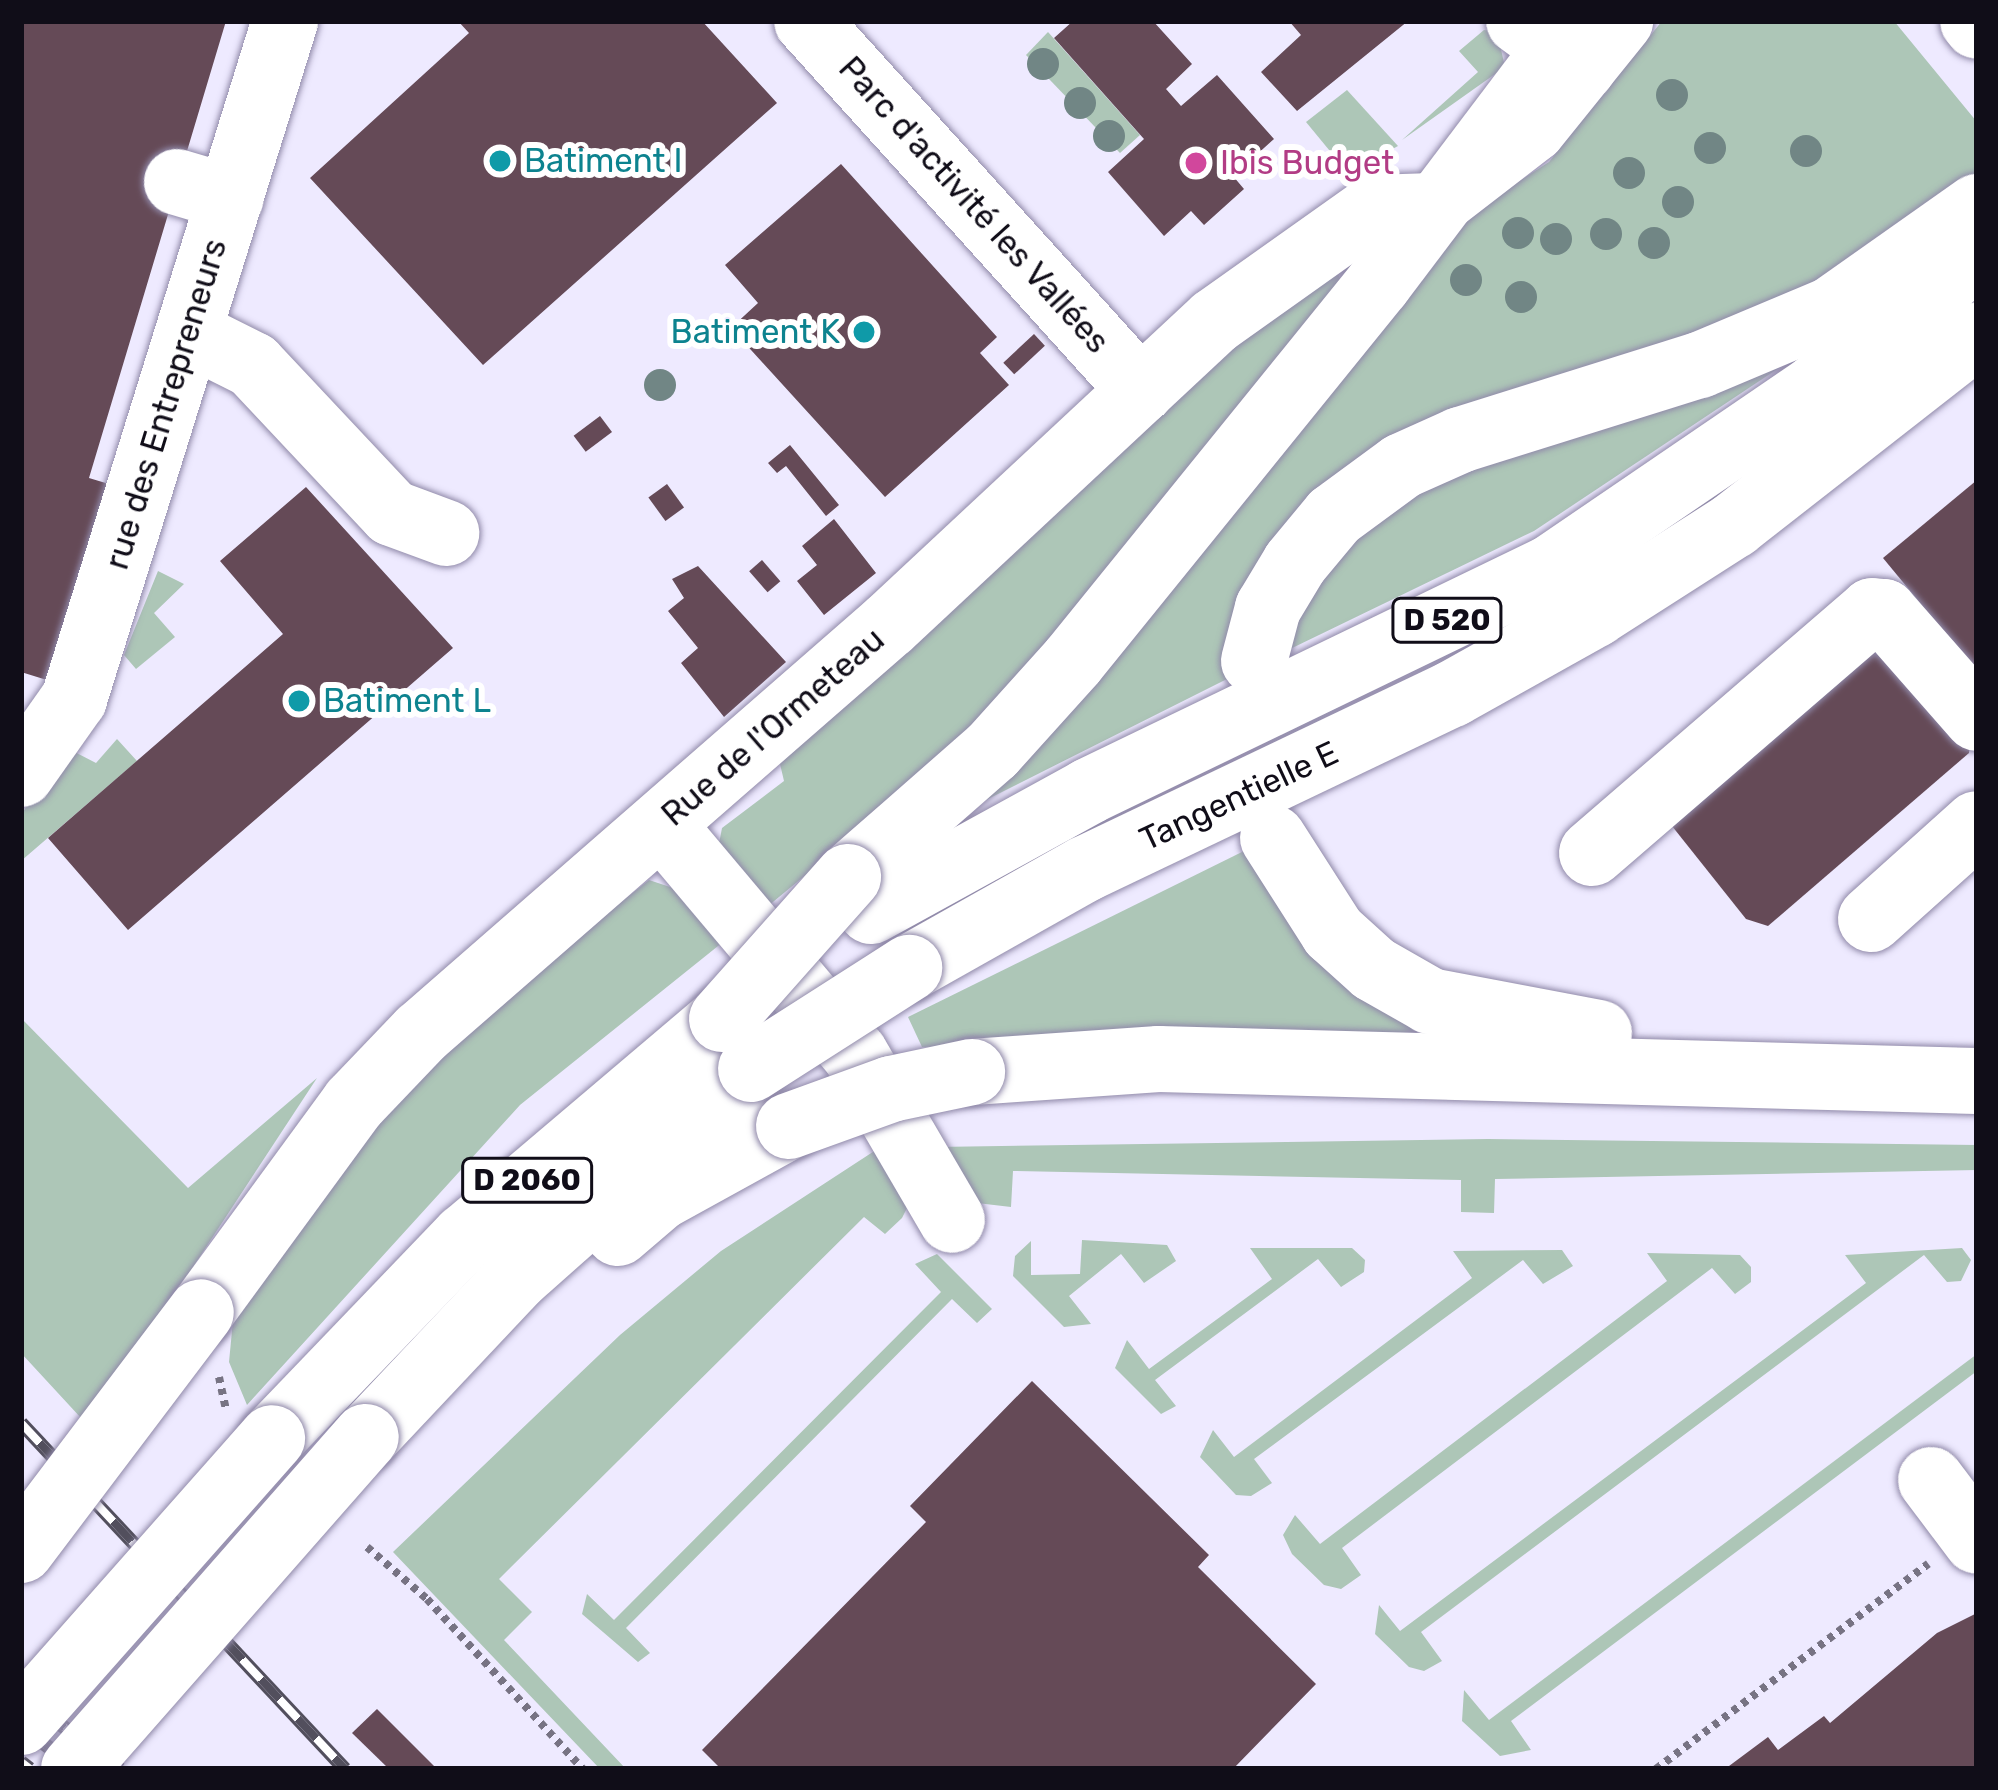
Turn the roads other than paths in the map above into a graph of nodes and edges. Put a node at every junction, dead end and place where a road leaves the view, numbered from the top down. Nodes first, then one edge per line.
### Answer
1 (285, 21) edge
2 (807, 21) edge
3 (1571, 36) edge
4 (1433, 206) junction
5 (1977, 207) edge
6 (1977, 256) edge
7 (189, 333) junction
8 (1977, 335) edge
9 (1141, 390) junction
10 (446, 533) dead end
11 (1254, 661) dead end
12 (1977, 718) edge
13 (21, 774) edge
14 (1977, 824) edge
15 (662, 825) junction
16 (1273, 838) dead end
17 (1592, 854) dead end
18 (859, 894) junction
19 (1871, 919) dead end
20 (736, 1044) junction
21 (1973, 1080) edge
22 (952, 1220) dead end
23 (517, 1277) junction
24 (1931, 1480) dead end
25 (1974, 1536) edge
26 (21, 1550) edge
27 (21, 1722) edge
28 (74, 1769) edge

1 - 7 main road, rue des Entrepreneurs
2 - 9 main road, Parc d'activité les Vallées
3 - 4 main road
4 - 9 main road, Rue de l'Ormeteau
4 - 18 main road
5 - 11 main road
6 - 18 main road, D 520
7 - 10 main road
7 - 13 main road, rue des Entrepreneurs
8 - 20 main road, Tangentielle E / D 520, bridge
9 - 15 main road, Rue de l'Ormeteau
12 - 17 main road
14 - 19 main road
15 - 22 main road
15 - 26 main road, Rue de l'Ormeteau, bridge
16 - 21 main road
18 - 20 main road, bridge
20 - 23 main road, Tangentielle E / D 520
20 - 27 main road, D 2060, bridge
21 - 23 main road, bridge
23 - 28 main road, Tangentielle E, bridge
24 - 25 main road

